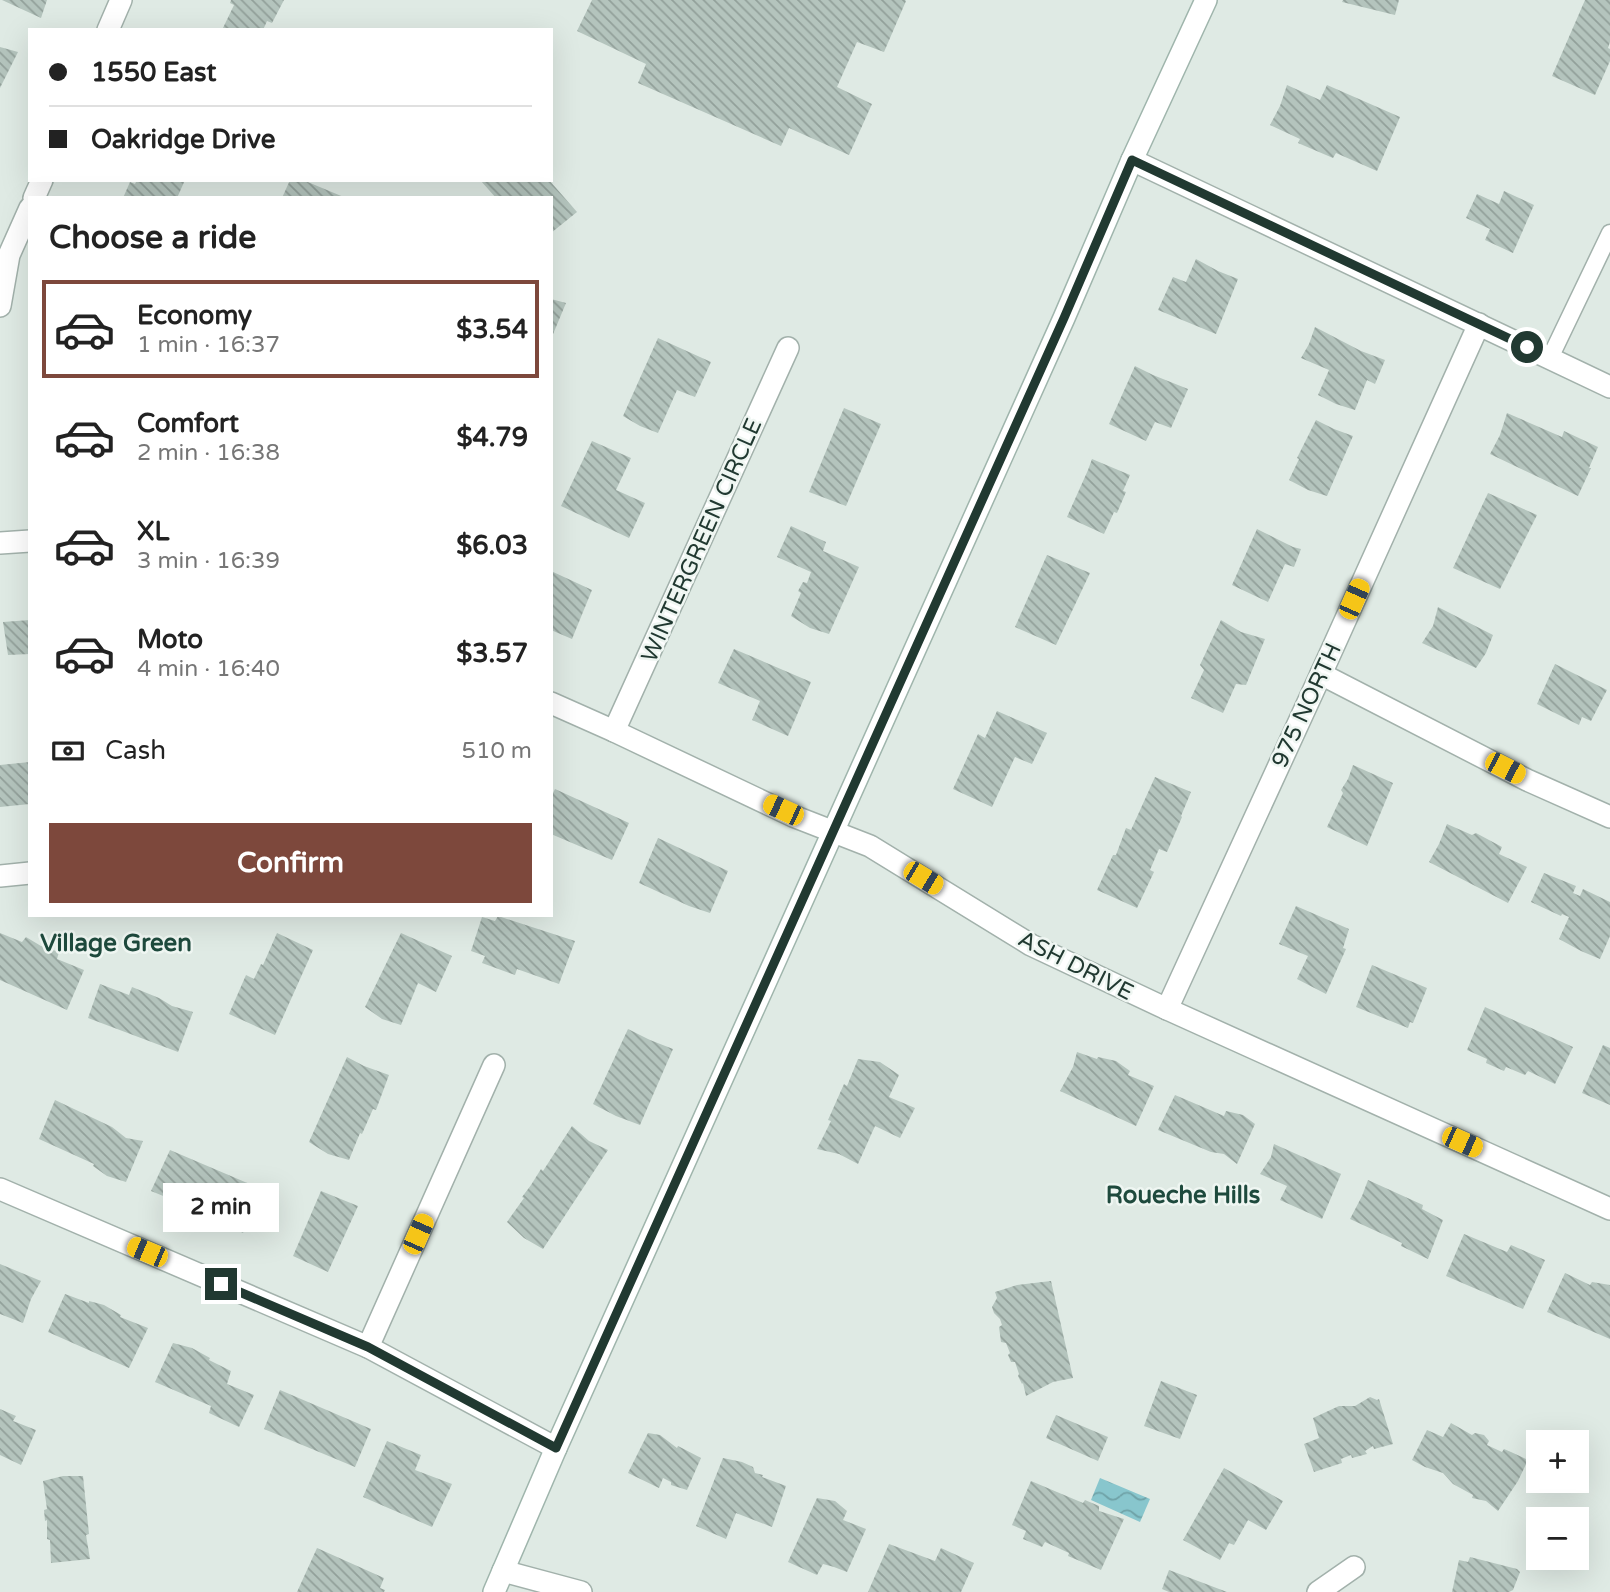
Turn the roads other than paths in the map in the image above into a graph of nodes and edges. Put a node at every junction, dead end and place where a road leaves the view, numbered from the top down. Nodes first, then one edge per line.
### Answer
1 (121, 0) edge
2 (1206, 0) edge
3 (109, 28) edge
4 (1132, 160) junction
5 (28, 213) edge
6 (1610, 233) edge
7 (0, 306) edge
8 (1479, 324) junction
9 (788, 348) dead end
10 (1550, 358) junction
11 (1610, 387) edge
12 (1, 538) edge
13 (28, 541) edge
14 (1321, 674) junction
15 (553, 704) edge
16 (614, 731) junction
17 (1610, 817) edge
18 (834, 831) junction
19 (28, 873) edge
20 (0, 876) edge
21 (1167, 1009) junction
22 (494, 1065) dead end
23 (0, 1189) edge
24 (1610, 1209) edge
25 (368, 1347) junction
26 (556, 1448) junction
27 (1354, 1567) dead end
28 (503, 1571) junction
29 (494, 1592) edge
30 (581, 1592) edge
31 (1318, 1592) edge

1 - 3 street
2 - 4 street
4 - 8 street
4 - 18 street
5 - 7 street
6 - 10 lane
8 - 10 street
8 - 14 street, 975 NORTH
9 - 16 street, WINTERGREEN CIRCLE
10 - 11 street
12 - 13 street
14 - 17 street
14 - 21 street, 975 NORTH
15 - 16 street, ASH DRIVE
16 - 18 street, ASH DRIVE
18 - 21 street, ASH DRIVE
18 - 26 street
19 - 20 street
21 - 24 street, ASH DRIVE
22 - 25 street
23 - 25 street
25 - 26 street
26 - 28 street
27 - 31 street
28 - 29 street
28 - 30 street

